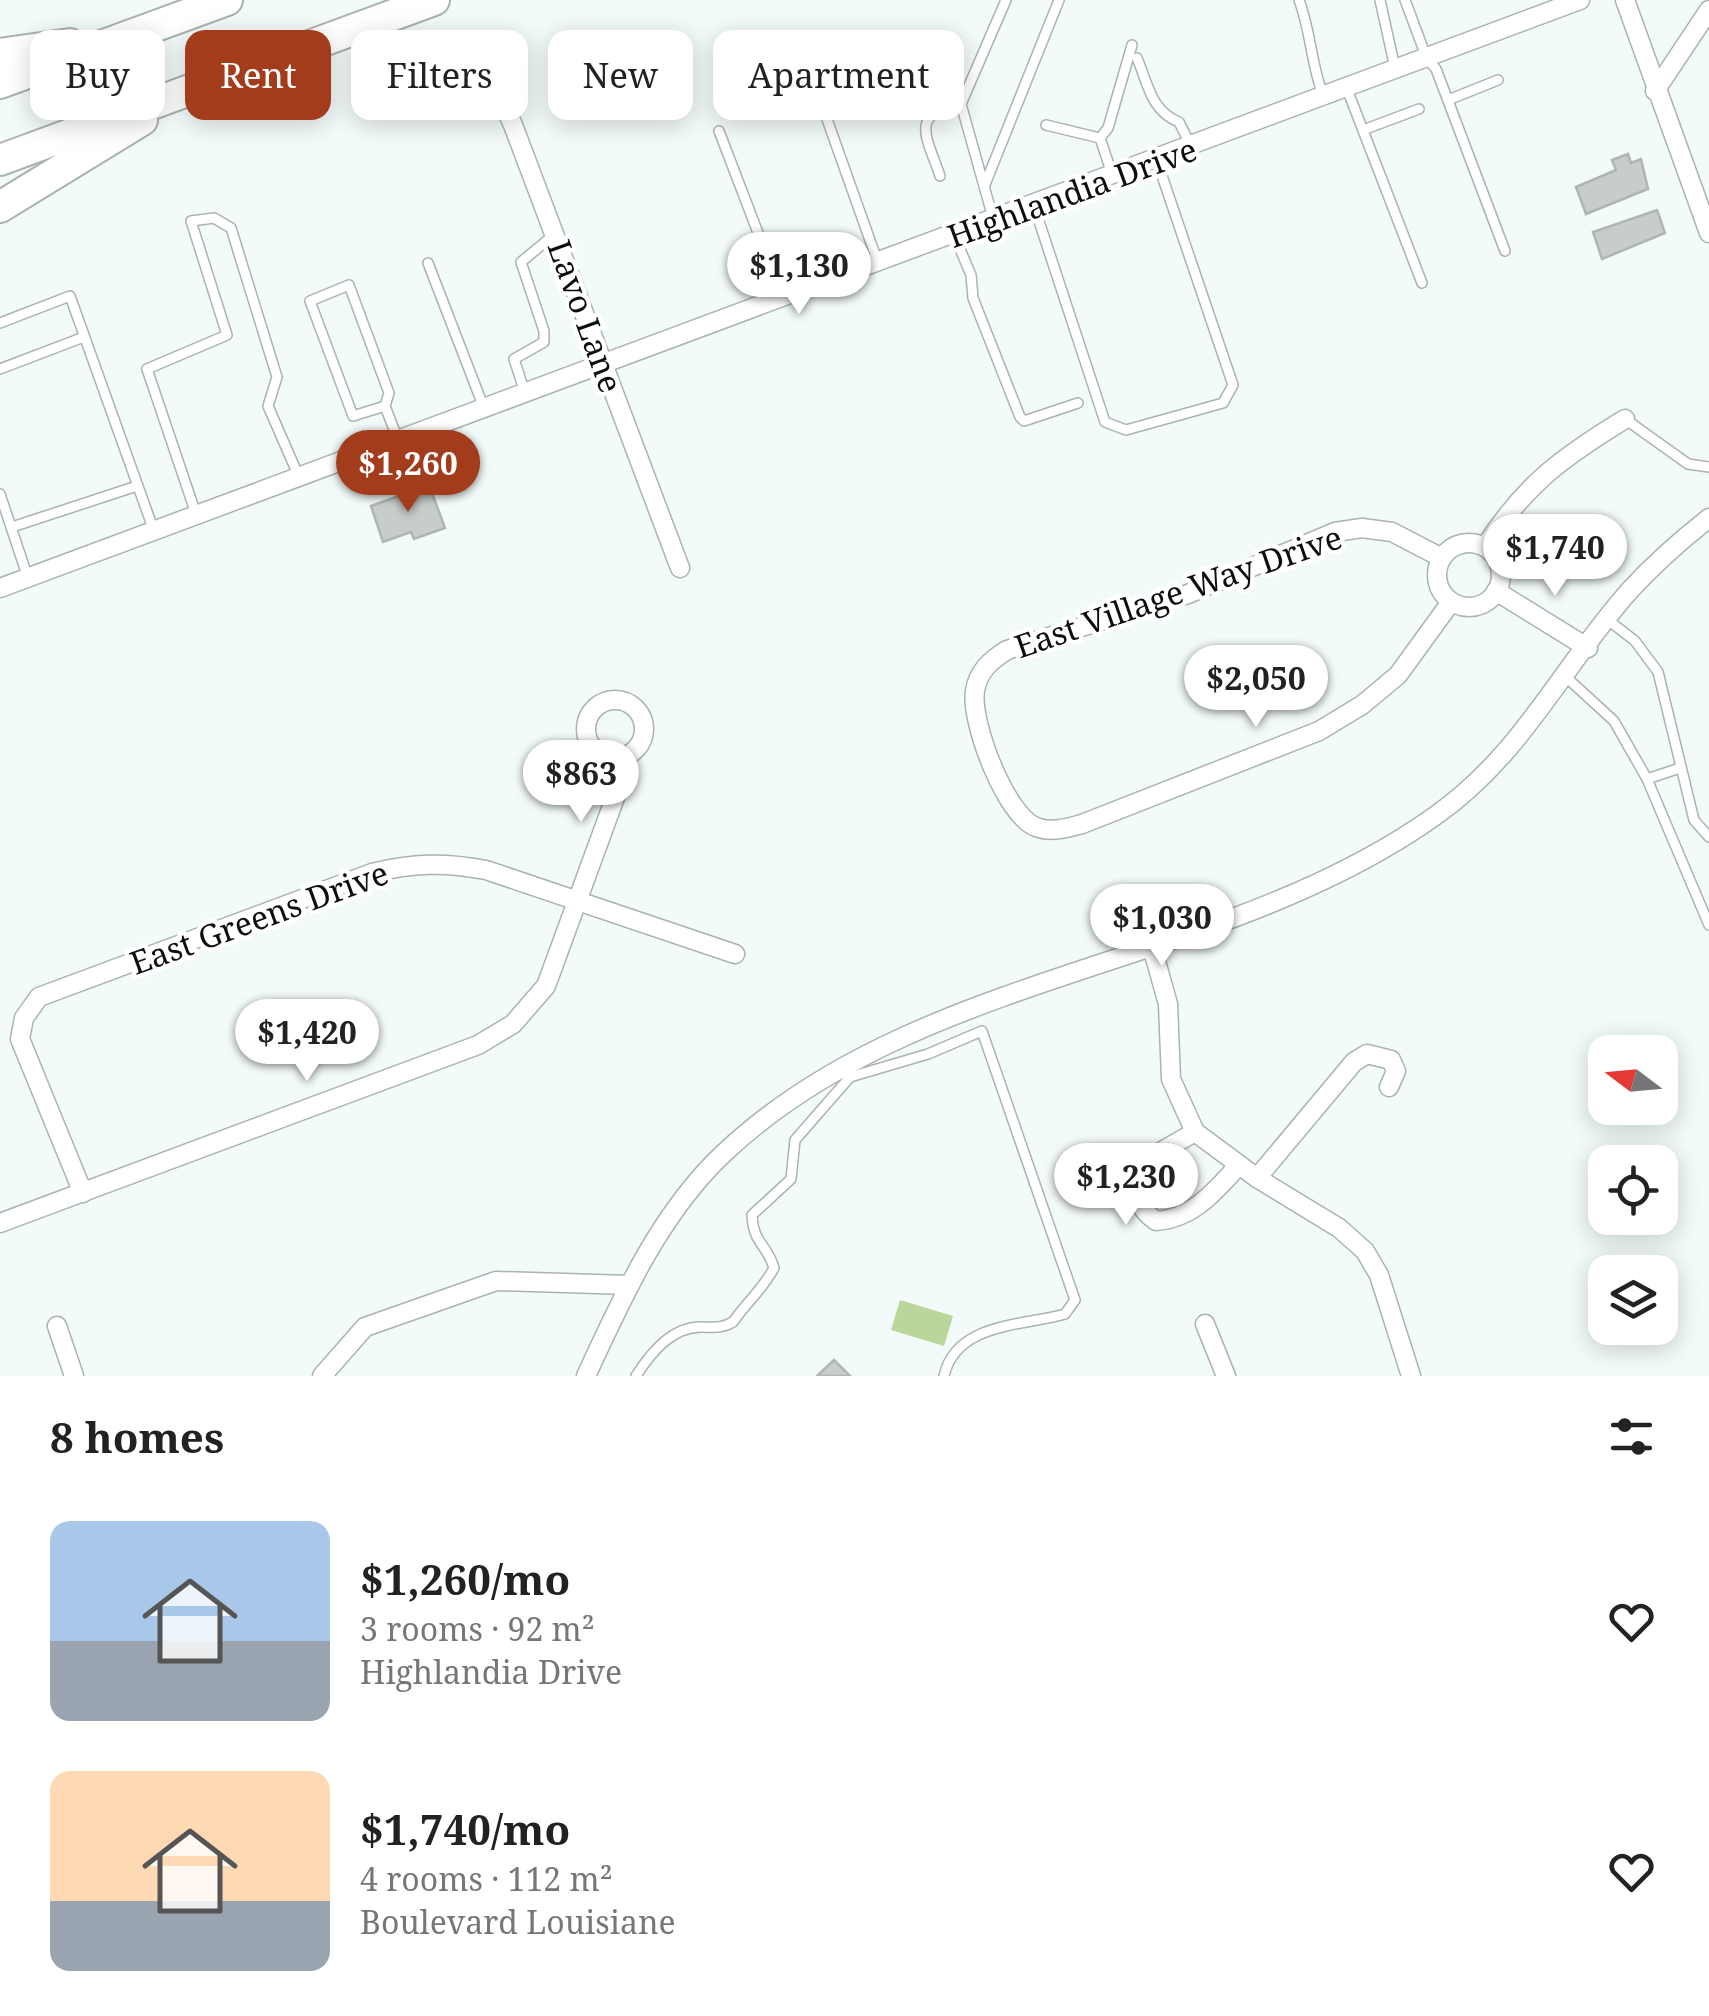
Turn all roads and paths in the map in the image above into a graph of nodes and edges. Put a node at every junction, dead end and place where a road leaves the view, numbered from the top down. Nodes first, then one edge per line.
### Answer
1 (227, 0) edge
2 (434, 0) edge
3 (1006, 0) edge
4 (1059, 0) edge
5 (1298, 0) edge
6 (1380, 0) edge
7 (1405, 0) edge
8 (1580, 0) edge
9 (1626, 0) edge
10 (1709, 10) edge
11 (144, 30) edge
12 (1132, 45) dead end
13 (30, 50) edge
14 (0, 54) edge
15 (1137, 58) dead end
16 (1427, 58) junction
17 (1396, 70) junction
18 (30, 72) edge
19 (1498, 80) dead end
20 (0, 83) edge
21 (1347, 89) junction
22 (1655, 91) junction
23 (184, 92) junction
24 (964, 97) edge
25 (1324, 98) junction
26 (1448, 100) junction
27 (1419, 110) dead end
28 (964, 115) edge
29 (509, 120) edge
30 (828, 120) edge
31 (926, 120) edge
32 (1046, 125) dead end
33 (1363, 130) junction
34 (720, 131) dead end
35 (1100, 138) junction
36 (1192, 148) junction
37 (0, 160) edge
38 (1157, 161) junction
39 (940, 176) dead end
40 (1113, 177) junction
41 (984, 187) junction
42 (1034, 206) junction
43 (0, 207) edge
44 (994, 221) junction
45 (556, 233) junction
46 (1709, 233) edge
47 (954, 235) junction
48 (1505, 251) dead end
49 (428, 263) dead end
50 (878, 263) junction
51 (1422, 283) dead end
52 (783, 298) junction
53 (0, 323) edge
54 (84, 337) junction
55 (602, 364) junction
56 (0, 369) edge
57 (524, 392) junction
58 (1078, 403) dead end
59 (386, 406) junction
60 (484, 408) junction
61 (1625, 419) joint
62 (398, 440) junction
63 (1709, 467) edge
64 (299, 477) junction
65 (137, 486) junction
66 (0, 494) edge
67 (197, 515) junction
68 (1709, 518) edge
69 (12, 527) junction
70 (154, 531) junction
71 (1485, 547) junction
72 (1442, 558) junction
73 (680, 568) dead end
74 (28, 578) junction
75 (0, 588) edge
76 (1496, 591) junction
77 (1451, 602) junction
78 (1608, 620) junction
79 (1588, 648) junction
80 (1566, 677) junction
81 (624, 758) dead end
82 (1680, 768) junction
83 (1648, 779) junction
84 (1709, 838) edge
85 (580, 901) junction
86 (1709, 925) edge
87 (1152, 947) junction
88 (735, 954) dead end
89 (1389, 1087) dead end
90 (1194, 1132) junction
91 (1239, 1165) junction
92 (1257, 1178) junction
93 (83, 1193) junction
94 (0, 1224) edge
95 (630, 1285) junction
96 (1205, 1324) dead end
97 (57, 1326) dead end
98 (74, 1376) edge
99 (322, 1376) edge
100 (586, 1376) edge
101 (636, 1376) edge
102 (944, 1376) edge
103 (1226, 1376) edge
104 (1411, 1376) edge

1 - 11 highway
2 - 23 highway
3 - 24 lane
4 - 41 lane
5 - 25 lane
6 - 17 lane
7 - 16 lane
8 - 16 street, Highlandia Drive
9 - 22 street
10 - 22 street
12 - 35 lane
13 - 14 highway
15 - 36 lane
16 - 17 street, Highlandia Drive
16 - 26 lane
17 - 21 street, Highlandia Drive
18 - 20 highway
19 - 26 lane
21 - 25 street, Highlandia Drive
21 - 33 lane
22 - 46 street
23 - 37 highway
23 - 43 highway
25 - 36 street, Highlandia Drive
26 - 48 lane
27 - 33 lane
28 - 41 lane
29 - 45 street, Lavo Lane
30 - 50 lane
31 - 39 lane
32 - 35 lane
33 - 51 lane
34 - 52 lane
35 - 40 lane
36 - 38 street, Highlandia Drive
38 - 40 street, Highlandia Drive
38 - 42 lane
40 - 42 street, Highlandia Drive
41 - 44 lane
42 - 44 street, Highlandia Drive
44 - 47 street, Highlandia Drive
45 - 55 street, Lavo Lane
45 - 57 lane
47 - 50 street, Highlandia Drive
47 - 58 lane
49 - 60 lane
50 - 52 street, Highlandia Drive
52 - 55 street, Highlandia Drive
53 - 54 lane
54 - 56 lane
54 - 65 lane
55 - 57 street, Highlandia Drive
55 - 73 street, Lavo Lane
57 - 60 street, Highlandia Drive
59 - 59 lane
59 - 62 lane
60 - 62 street, Highlandia Drive
61 - 63 lane
61 - 71 street
62 - 64 street, Highlandia Drive
64 - 67 street, Highlandia Drive
64 - 67 lane
65 - 69 lane
65 - 70 lane
66 - 69 lane
67 - 70 street, Highlandia Drive
68 - 78 street
69 - 74 lane
70 - 74 street, Highlandia Drive
71 - 72 street
71 - 76 street
72 - 77 street
72 - 77 street, East Village Way Drive
74 - 75 street, Highlandia Drive
76 - 77 street
76 - 79 street
78 - 79 street
78 - 82 lane
79 - 80 street
80 - 83 lane
80 - 87 street
81 - 85 street
82 - 83 lane
82 - 84 lane
83 - 86 lane
85 - 88 street, East Greens Drive
85 - 93 street
85 - 93 street, East Greens Drive
87 - 90 street
87 - 95 street
89 - 92 street
90 - 91 street
90 - 91 street
91 - 92 street
92 - 104 street
93 - 94 street
95 - 99 street
95 - 100 street
96 - 103 street
97 - 98 street
101 - 102 lane

